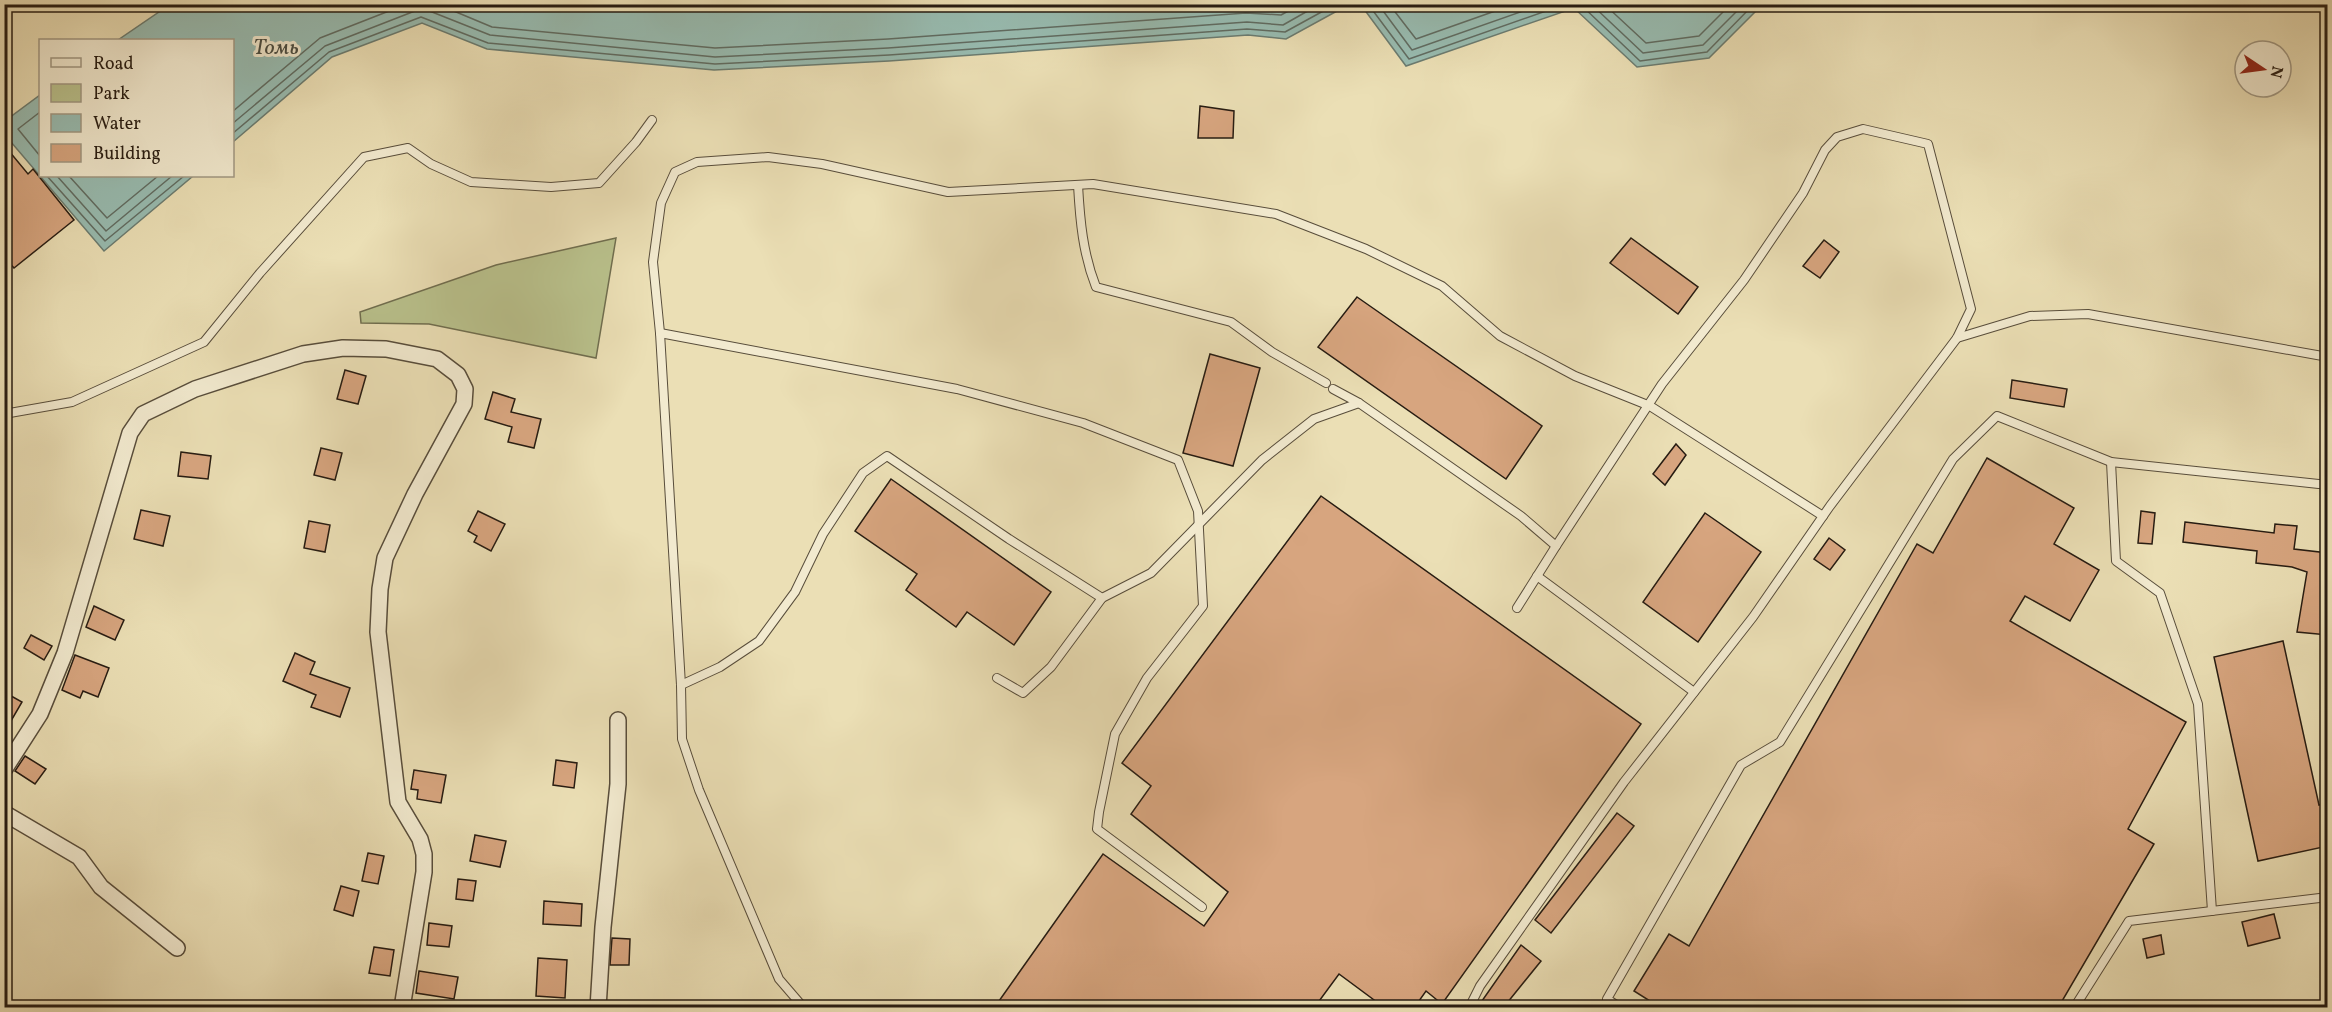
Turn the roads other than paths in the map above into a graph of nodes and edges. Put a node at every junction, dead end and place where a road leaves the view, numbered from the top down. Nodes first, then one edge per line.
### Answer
1 (652, 120) dead end
2 (1078, 185) junction
3 (660, 333) junction
4 (1958, 338) junction
5 (2328, 357) edge
6 (1326, 383) dead end
7 (1333, 389) dead end
8 (1359, 403) junction
9 (1650, 406) junction
10 (4, 414) edge
11 (2111, 462) junction
12 (2328, 485) edge
13 (1823, 516) junction
14 (1199, 525) junction
15 (1556, 546) junction
16 (1537, 576) junction
17 (1102, 598) junction
18 (1517, 608) dead end
19 (996, 678) dead end
20 (681, 685) junction
21 (1694, 692) junction
22 (618, 720) dead end
23 (4, 770) edge
24 (4, 813) edge
25 (2328, 897) edge
26 (1202, 907) dead end
27 (2212, 911) junction
28 (177, 948) dead end
29 (402, 1008) edge
30 (598, 1008) edge
31 (804, 1008) edge
32 (1469, 1008) edge
33 (1621, 1008) edge
34 (2074, 1008) edge

1 - 10 lane
2 - 3 lane
2 - 6 lane
2 - 9 lane
3 - 14 lane
3 - 20 lane
4 - 5 lane
4 - 9 lane
4 - 13 lane
7 - 8 lane
8 - 14 lane
8 - 15 lane
9 - 13 lane
9 - 15 lane
11 - 12 lane
11 - 27 lane
11 - 33 lane
13 - 21 lane
14 - 17 lane
14 - 26 lane
15 - 16 lane
16 - 18 lane
16 - 21 lane
17 - 19 lane
17 - 20 lane
20 - 31 lane
21 - 32 lane
22 - 30 street
23 - 29 street
24 - 28 street
25 - 27 lane
27 - 34 lane

